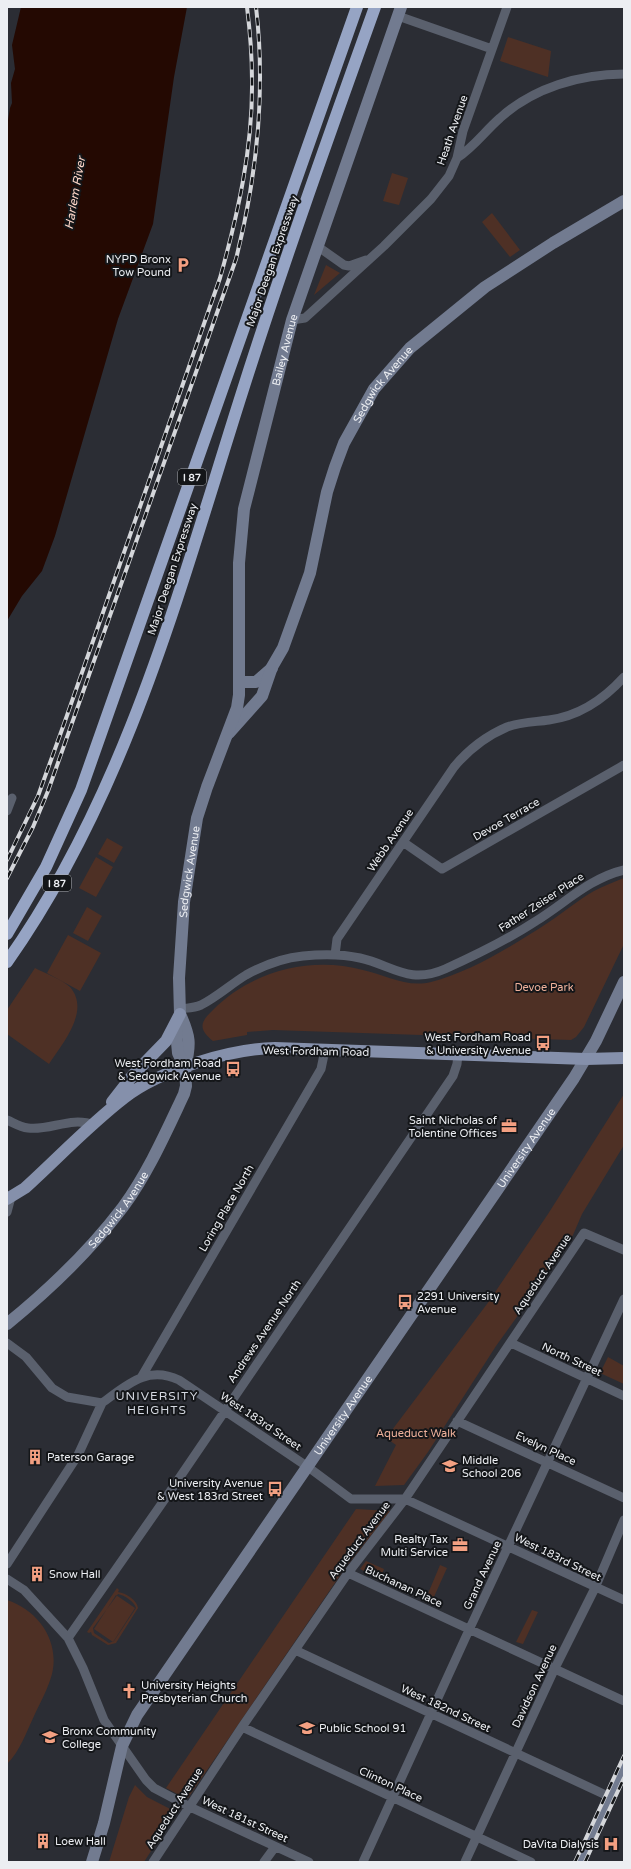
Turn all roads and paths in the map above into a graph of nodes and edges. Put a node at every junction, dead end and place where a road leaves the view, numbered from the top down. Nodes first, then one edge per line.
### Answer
1 (357, 7) edge
2 (375, 7) edge
3 (507, 7) edge
4 (400, 11) edge
5 (492, 49) junction
6 (624, 74) edge
7 (457, 158) junction
8 (623, 201) edge
9 (317, 246) junction
10 (371, 258) junction
11 (349, 266) junction
12 (350, 278) junction
13 (292, 320) junction
14 (272, 667) junction
15 (624, 677) edge
16 (239, 682) junction
17 (265, 690) junction
18 (237, 705) junction
19 (227, 735) junction
20 (624, 765) edge
21 (12, 798) dead end
22 (7, 811) edge
23 (403, 842) junction
24 (624, 870) edge
25 (7, 934) edge
26 (334, 955) junction
27 (7, 962) edge
28 (624, 982) edge
29 (180, 1012) junction
30 (325, 1050) junction
31 (458, 1054) junction
32 (624, 1058) edge
33 (586, 1059) junction
34 (185, 1067) junction
35 (7, 1120) edge
36 (96, 1123) junction
37 (9, 1198) edge
38 (7, 1212) edge
39 (624, 1250) edge
40 (624, 1298) edge
41 (7, 1324) edge
42 (7, 1343) edge
43 (511, 1343) junction
44 (142, 1376) junction
45 (587, 1379) junction
46 (624, 1396) edge
47 (102, 1403) junction
48 (224, 1411) junction
49 (457, 1421) junction
50 (548, 1462) junction
51 (308, 1468) junction
52 (624, 1498) edge
53 (405, 1499) junction
54 (624, 1520) edge
55 (509, 1546) junction
56 (7, 1564) edge
57 (348, 1573) junction
58 (7, 1579) edge
59 (595, 1588) junction
60 (624, 1600) edge
61 (469, 1630) junction
62 (68, 1638) junction
63 (295, 1650) junction
64 (554, 1670) junction
65 (624, 1701) edge
66 (432, 1715) junction
67 (242, 1727) junction
68 (122, 1746) junction
69 (515, 1754) junction
70 (624, 1767) edge
71 (610, 1797) junction
72 (393, 1799) junction
73 (190, 1807) junction
74 (477, 1838) junction
75 (275, 1846) junction
76 (92, 1862) edge
77 (152, 1862) edge
78 (264, 1862) edge
79 (309, 1862) edge
80 (363, 1862) edge
81 (465, 1862) edge
82 (531, 1862) edge
83 (580, 1862) edge

1 - 25 highway, Major Deegan Expressway / I 87
2 - 27 highway, Major Deegan Expressway / I 87
3 - 5 street, Heath Avenue
4 - 5 street
4 - 9 street, Bailey Avenue
5 - 7 street, Heath Avenue
6 - 7 street
7 - 10 street, Heath Avenue
8 - 14 street, Sedgwick Avenue
9 - 11 street
9 - 13 street, Bailey Avenue
10 - 11 street, Heath Avenue
10 - 12 street, Heath Avenue
11 - 12 street
12 - 13 street, Heath Avenue
13 - 16 street, Bailey Avenue
14 - 16 street, Sedgwick Avenue
14 - 17 street, Sedgwick Avenue
15 - 23 street, Webb Avenue
16 - 18 street, Bailey Avenue
17 - 18 street
17 - 19 street, Sedgwick Avenue
18 - 19 street, Sedgwick Avenue
19 - 29 street, Sedgwick Avenue
20 - 23 street, Devoe Terrace
21 - 22 street
23 - 26 street, Webb Avenue
24 - 26 street, Father Zeiser Place
26 - 29 street
28 - 33 street, University Avenue
29 - 34 street, Sedgwick Avenue
29 - 36 main road
30 - 31 main road, West Fordham Road
30 - 34 main road, West Fordham Road
30 - 44 street, Loring Place North
31 - 33 main road, West Fordham Road
31 - 48 street, Andrews Avenue North
32 - 33 main road, West Fordham Road
33 - 51 street, University Avenue
34 - 36 main road, West Fordham Road
34 - 41 street, Sedgwick Avenue
35 - 36 street
36 - 37 main road, West Fordham Road
37 - 38 street
39 - 43 street, Aqueduct Avenue
40 - 45 street, Grand Avenue
42 - 47 street
43 - 45 street, North Street
43 - 49 street, Aqueduct Avenue
44 - 47 street
44 - 48 street, West 183rd Street
45 - 46 street, North Street
45 - 50 street, Grand Avenue
47 - 56 street
48 - 51 street, West 183rd Street
48 - 62 street, Andrews Avenue North
49 - 50 street, Evelyn Place
49 - 53 street, Aqueduct Avenue
50 - 52 street, Evelyn Place
50 - 55 street, Grand Avenue
51 - 53 street, West 183rd Street
51 - 68 street, University Avenue
53 - 55 street, West 183rd Street
53 - 57 street, Aqueduct Avenue
54 - 59 street, Davidson Avenue
55 - 59 street, West 183rd Street
55 - 61 street, Grand Avenue
57 - 61 street, Buchanan Place
57 - 63 street, Aqueduct Avenue
58 - 62 street, West 181st Street
59 - 60 street, West 183rd Street
59 - 64 street, Davidson Avenue
61 - 64 street, Buchanan Place
61 - 66 street, Grand Avenue
62 - 68 street, West 181st Street
63 - 66 street, West 182nd Street
63 - 67 street, Aqueduct Avenue
64 - 65 street, Buchanan Place
64 - 69 street, Davidson Avenue
66 - 69 street, West 182nd Street
66 - 72 street, Grand Avenue
67 - 72 street, Clinton Place
67 - 73 street, Aqueduct Avenue
68 - 73 street, West 181st Street
68 - 76 street, University Avenue
69 - 71 street, West 182nd Street
69 - 74 street, Davidson Avenue
70 - 71 street
71 - 83 street
72 - 74 street, Clinton Place
72 - 80 street, Grand Avenue
73 - 75 street, West 181st Street
73 - 77 street, Aqueduct Avenue
74 - 81 street, Davidson Avenue
74 - 82 street, Clinton Place
75 - 78 street
75 - 79 street, West 181st Street

